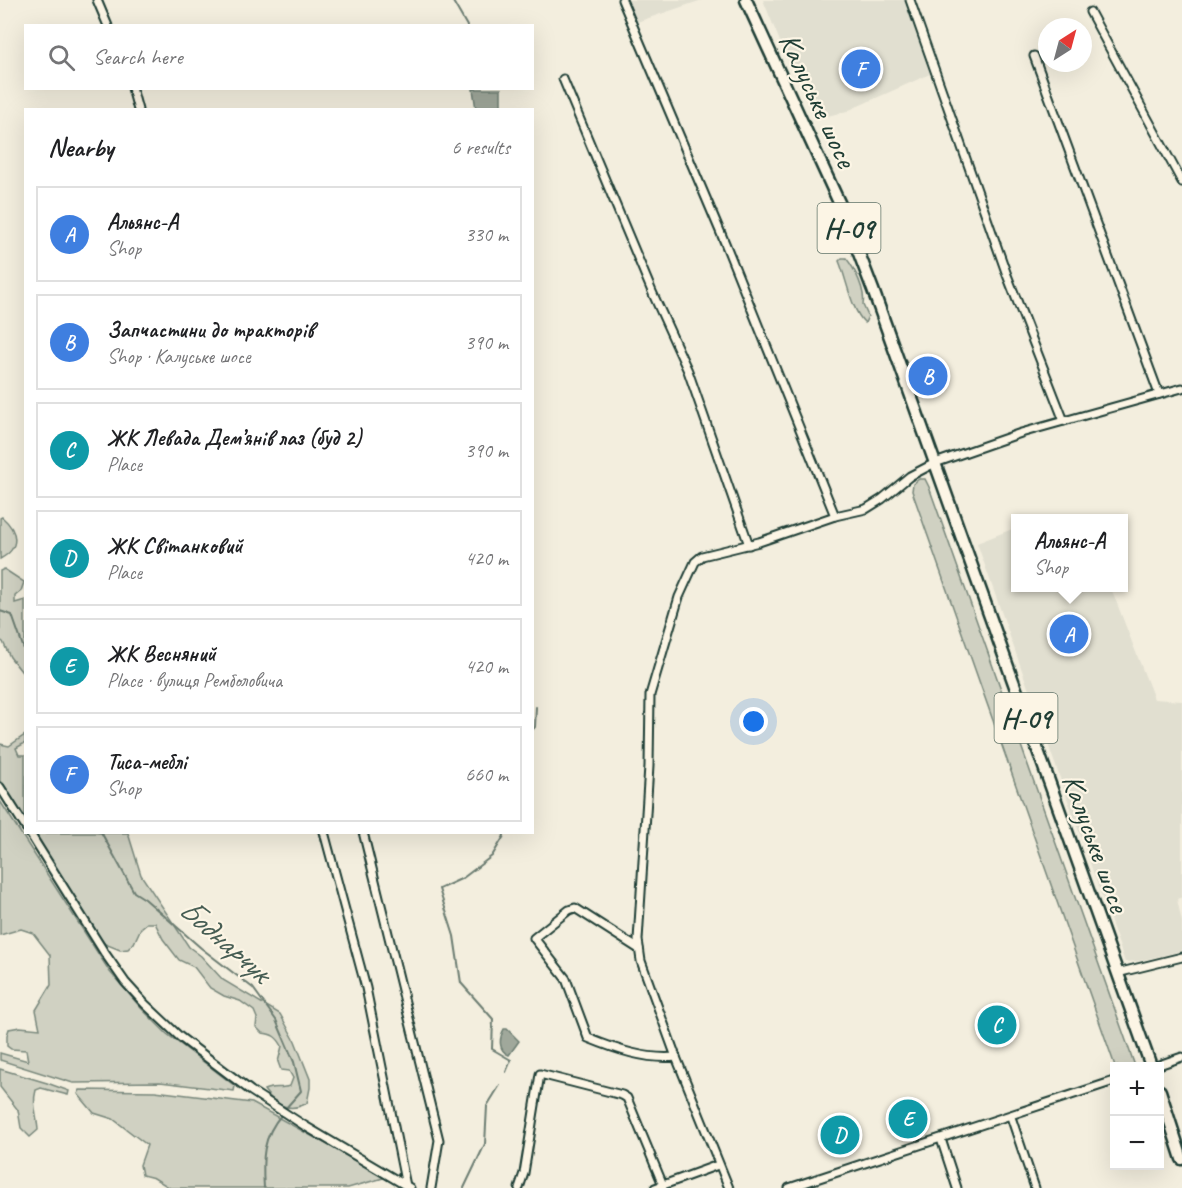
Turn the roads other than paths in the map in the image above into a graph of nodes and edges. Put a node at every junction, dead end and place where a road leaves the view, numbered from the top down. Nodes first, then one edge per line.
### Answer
1 (97, 0) edge
2 (622, 0) edge
3 (746, 0) edge
4 (910, 0) edge
5 (1090, 12) dead end
6 (107, 24) edge
7 (1034, 56) dead end
8 (563, 80) dead end
9 (133, 90) edge
10 (137, 108) edge
11 (1182, 182) edge
12 (1182, 388) edge
13 (1159, 394) junction
14 (1064, 421) junction
15 (935, 463) junction
16 (835, 516) junction
17 (749, 545) junction
18 (0, 787) edge
19 (24, 825) edge
20 (30, 834) edge
21 (325, 834) edge
22 (363, 834) edge
23 (639, 949) junction
24 (1182, 957) edge
25 (1117, 973) junction
26 (676, 1057) junction
27 (1182, 1057) edge
28 (1150, 1062) edge
29 (1164, 1063) edge
30 (1110, 1082) edge
31 (1164, 1103) edge
32 (1011, 1116) junction
33 (941, 1139) junction
34 (1182, 1159) edge
35 (718, 1165) junction
36 (663, 1185) junction
37 (726, 1186) edge
38 (408, 1187) edge
39 (800, 1187) edge
40 (430, 1188) edge
41 (519, 1188) edge
42 (655, 1188) edge
43 (789, 1188) edge
44 (957, 1188) edge
45 (1035, 1188) edge

1 - 6 street
2 - 16 street
3 - 15 main road, Калуське шосе / Н-09
4 - 14 street
5 - 11 street
7 - 13 street
8 - 17 street
9 - 10 street
12 - 13 street
13 - 14 street
14 - 15 street
15 - 16 street
15 - 25 main road, Калуське шосе / Н-09
16 - 17 street
17 - 23 street
18 - 19 street
20 - 38 street
21 - 38 street
22 - 40 street
23 - 26 street
23 - 26 street
24 - 25 street
25 - 28 main road, Калуське шосе / Н-09
26 - 35 street
27 - 29 street
30 - 32 street
31 - 34 main road
32 - 33 street
32 - 45 street
33 - 39 street
33 - 44 street
35 - 36 street
35 - 37 street
36 - 41 street
36 - 42 street
39 - 43 street

